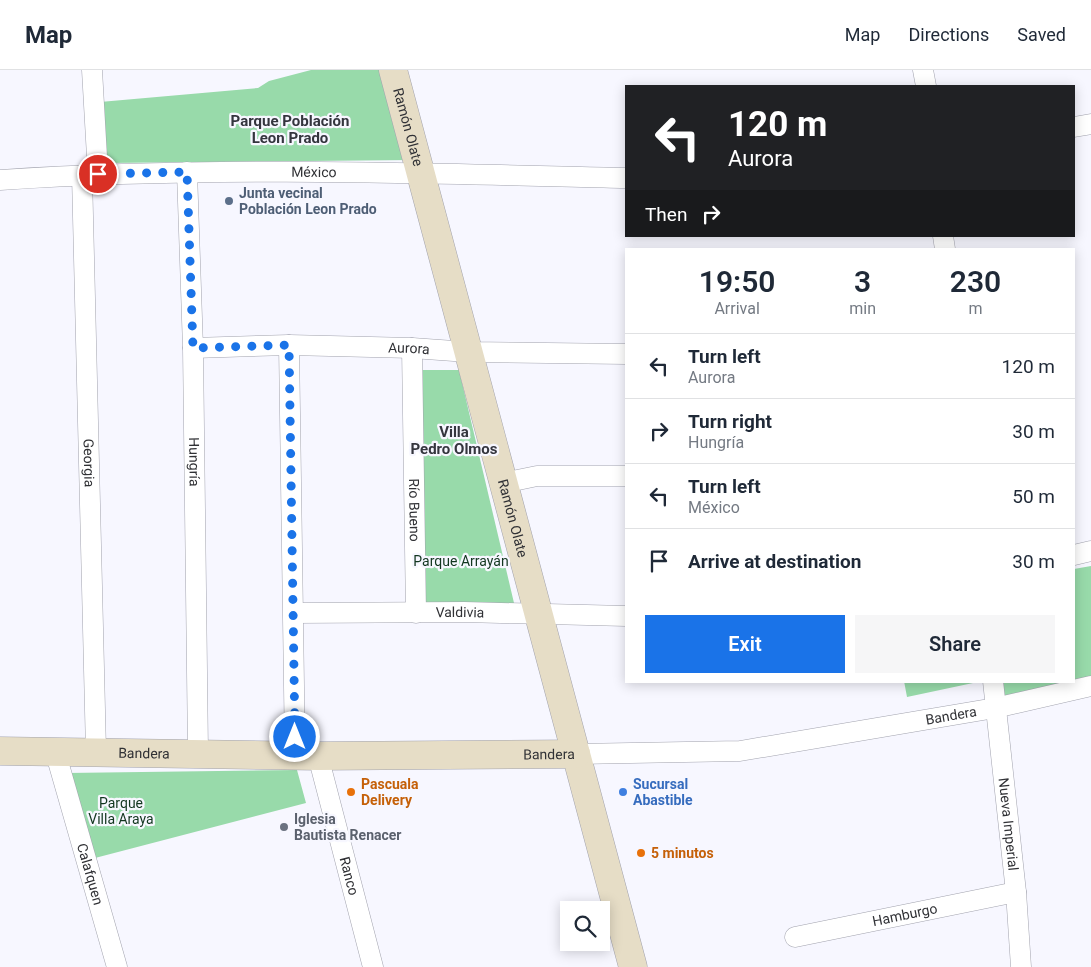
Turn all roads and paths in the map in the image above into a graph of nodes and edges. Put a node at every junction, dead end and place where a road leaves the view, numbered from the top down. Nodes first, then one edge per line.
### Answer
1 (92, 70) edge
2 (393, 70) edge
3 (923, 70) edge
4 (926, 85) edge
5 (1091, 124) edge
6 (1075, 127) edge
7 (187, 172) junction
8 (421, 174) junction
9 (90, 175) junction
10 (625, 178) edge
11 (0, 180) edge
12 (289, 345) junction
13 (193, 348) junction
14 (412, 348) junction
15 (468, 352) junction
16 (625, 354) edge
17 (625, 476) edge
18 (503, 483) junction
19 (1091, 551) edge
20 (1075, 554) edge
21 (294, 613) junction
22 (416, 613) junction
23 (538, 613) junction
24 (625, 616) edge
25 (993, 683) edge
26 (1091, 686) edge
27 (995, 708) junction
28 (0, 746) edge
29 (55, 751) junction
30 (96, 751) junction
31 (198, 752) junction
32 (576, 754) junction
33 (306, 755) junction
34 (1016, 892) junction
35 (795, 937) dead end
36 (117, 967) edge
37 (373, 967) edge
38 (633, 967) edge
39 (1021, 967) edge

1 - 9 street, Georgia
2 - 8 street, Ramón Olate
3 - 4 street
5 - 6 street
7 - 8 street, México
7 - 9 street, México
7 - 13 street, Hungría
8 - 10 street, México
8 - 15 street, Ramón Olate
9 - 11 street, México
9 - 30 street, Georgia
12 - 13 street, Aurora
12 - 14 street, Aurora
12 - 21 street, Ranco
13 - 31 street, Hungría
14 - 15 street, Aurora
14 - 22 street, Río Bueno
15 - 16 street, Aurora
15 - 18 street, Ramón Olate
17 - 18 street
18 - 23 street, Ramón Olate
19 - 20 street
21 - 22 street, Valdivia
21 - 33 street, Ranco
22 - 23 street, Valdivia
23 - 24 street, Valdivia
23 - 32 street, Ramón Olate
25 - 27 street, Nueva Imperial
26 - 27 street, Bandera
27 - 32 street, Bandera
27 - 34 street, Nueva Imperial
28 - 29 street, Bandera
29 - 30 street, Bandera
29 - 36 street, Calafquen
30 - 31 street, Bandera
31 - 33 street, Bandera
32 - 33 street, Bandera
32 - 38 street, Ramón Olate
33 - 37 street, Ranco
34 - 35 street, Hamburgo
34 - 39 street, Nueva Imperial

